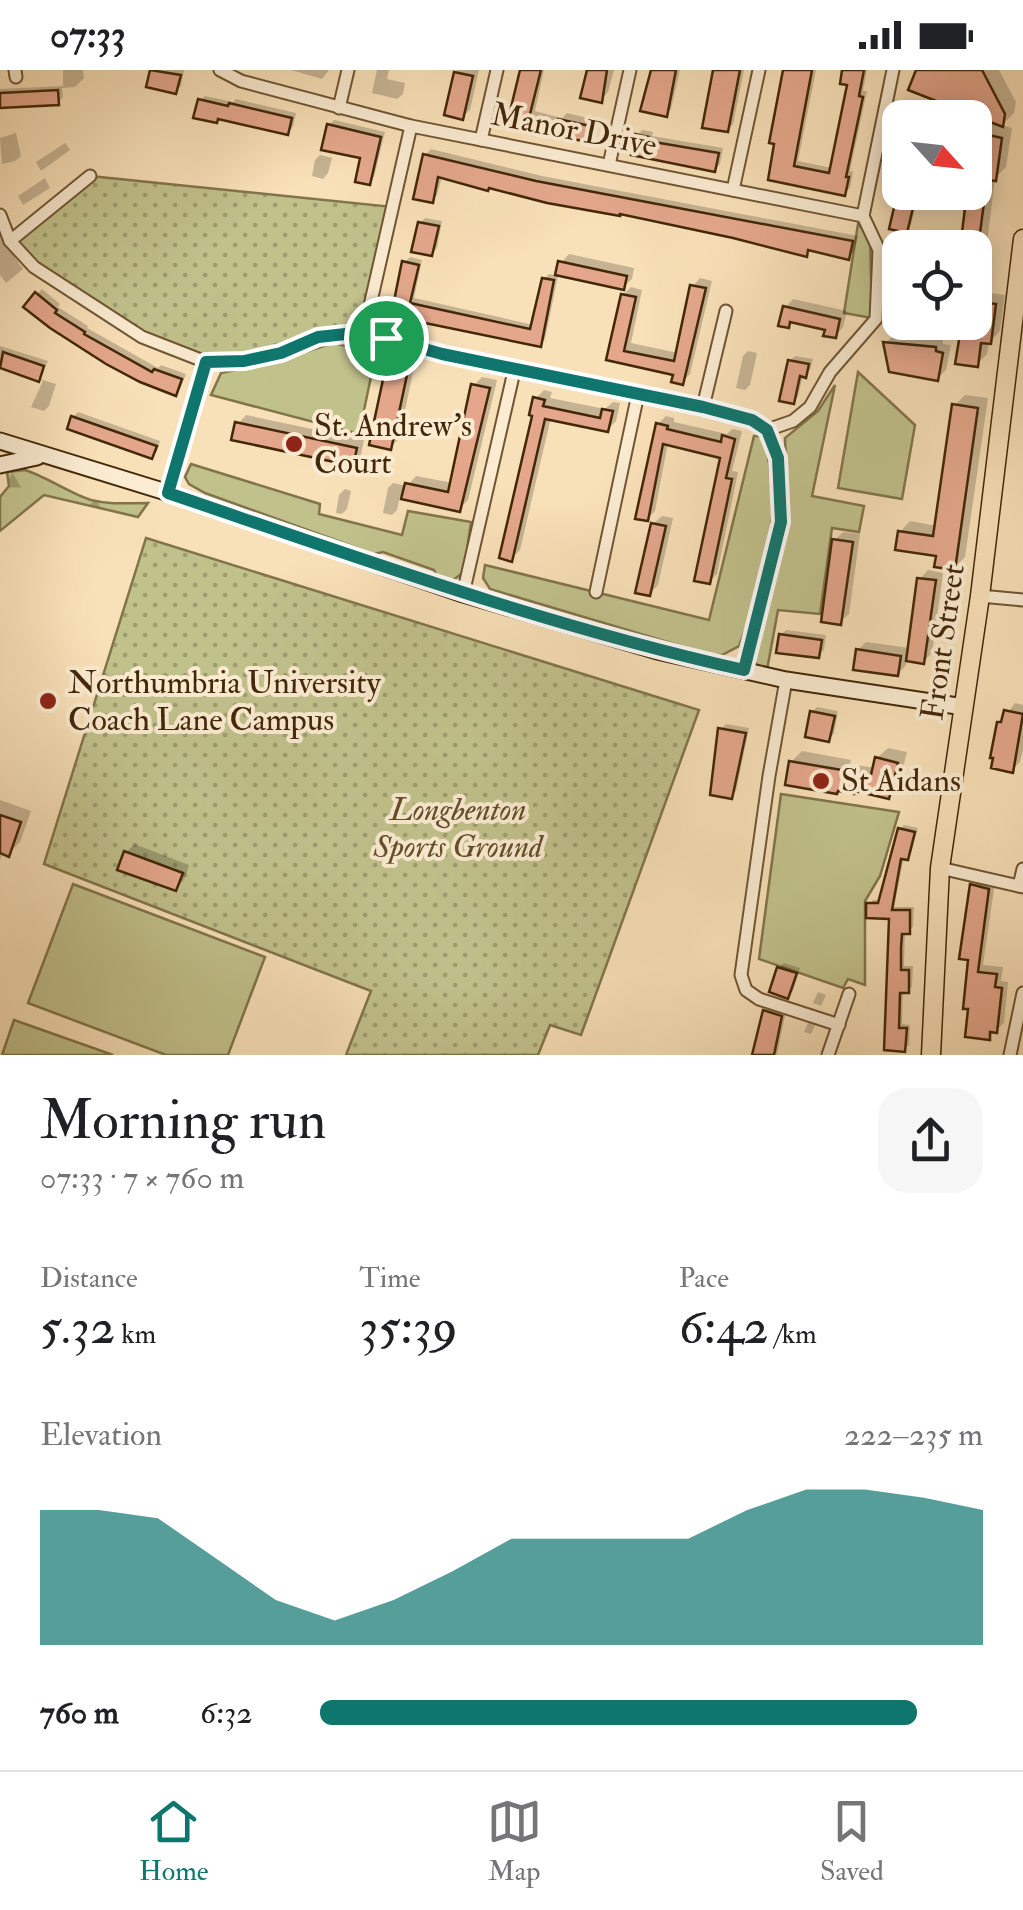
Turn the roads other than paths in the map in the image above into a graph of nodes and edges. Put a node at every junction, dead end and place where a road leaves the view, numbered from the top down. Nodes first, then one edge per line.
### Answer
1 (220, 70) edge
2 (348, 70) edge
3 (497, 70) edge
4 (630, 70) edge
5 (759, 70) edge
6 (893, 70) edge
7 (339, 108) junction
8 (411, 126) junction
9 (481, 140) junction
10 (609, 166) junction
11 (90, 176) dead end
12 (733, 190) junction
13 (0, 215) edge
14 (864, 216) junction
15 (1023, 239) edge
16 (10, 241) junction
17 (726, 310) dead end
18 (364, 332) junction
19 (206, 362) junction
20 (515, 367) junction
21 (638, 394) junction
22 (703, 407) junction
23 (767, 430) junction
24 (0, 441) edge
25 (41, 456) junction
26 (0, 464) edge
27 (168, 493) junction
28 (596, 592) dead end
29 (464, 594) junction
30 (980, 596) junction
31 (1023, 600) edge
32 (744, 670) junction
33 (786, 680) junction
34 (964, 707) junction
35 (940, 868) junction
36 (1023, 869) edge
37 (1021, 886) edge
38 (1023, 993) edge
39 (850, 994) dead end
40 (839, 1025) junction
41 (828, 1055) edge
42 (931, 1055) edge
43 (1010, 1055) edge

1 - 7 street, Manor Drive
2 - 7 street
3 - 9 street
4 - 10 street
5 - 12 street
6 - 14 street
7 - 8 street, Manor Drive
8 - 9 street, Manor Drive
8 - 18 street
9 - 10 street, Manor Drive
10 - 12 street, Manor Drive
11 - 16 street
12 - 14 street, Manor Drive
13 - 16 street
14 - 23 street
15 - 30 main road, Front Street
16 - 19 street
17 - 22 street
18 - 19 street
18 - 20 street
19 - 27 street
20 - 21 street
20 - 29 street
21 - 22 street
21 - 28 street
22 - 23 street
23 - 32 street
24 - 25 street
25 - 26 street
25 - 27 street
27 - 29 street
29 - 32 street
30 - 31 street
30 - 34 main road, Front Street
32 - 33 street
33 - 34 street
33 - 40 street
34 - 35 main road, Front Street
35 - 37 street
35 - 42 main road, Front Street
36 - 37 street
38 - 43 street
39 - 40 street
40 - 41 street

